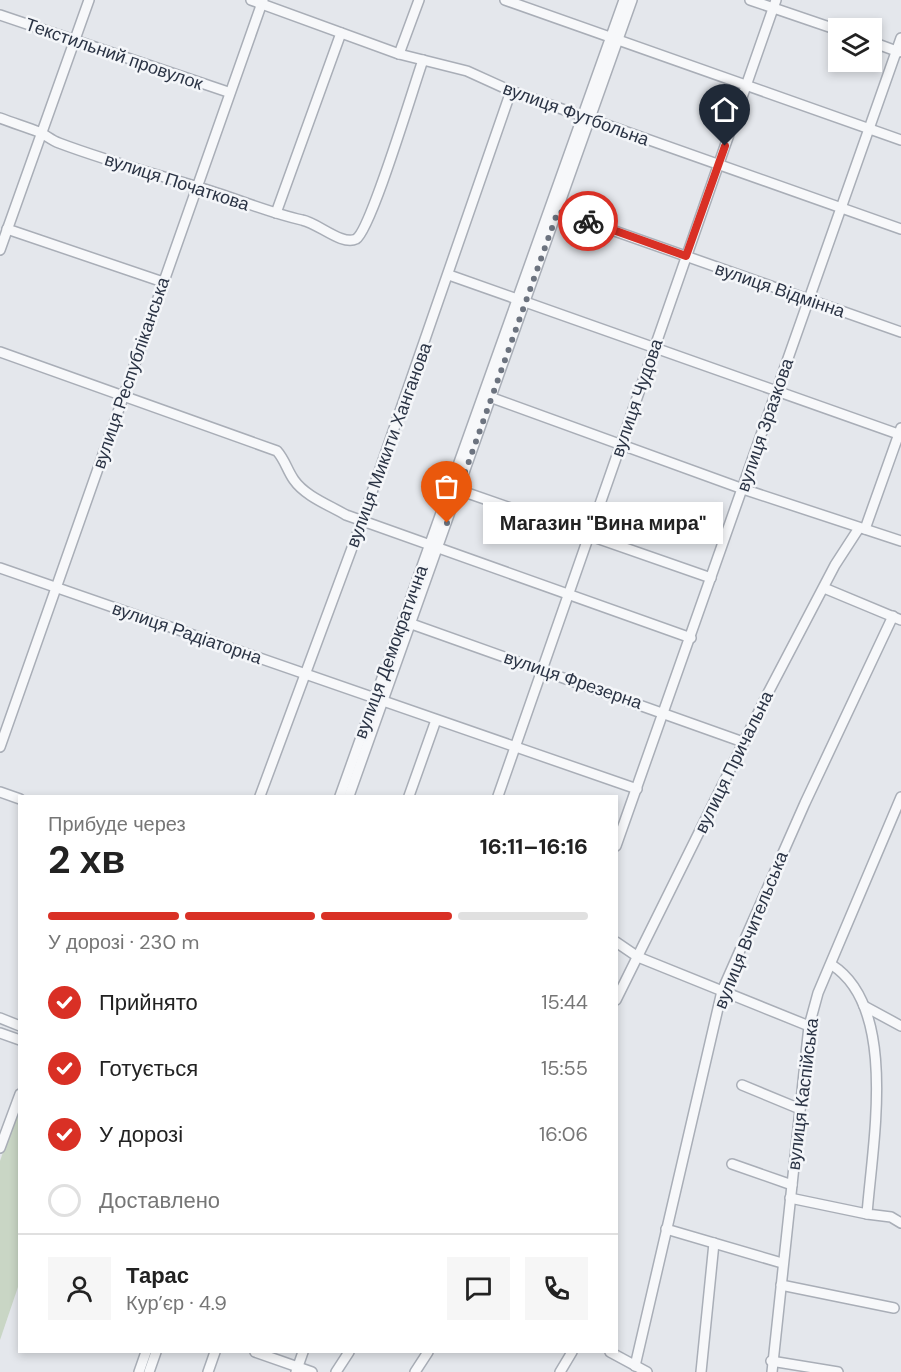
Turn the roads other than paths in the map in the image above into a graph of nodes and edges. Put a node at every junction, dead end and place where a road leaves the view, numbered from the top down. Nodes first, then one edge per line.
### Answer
1 (89, 0) edge
2 (251, 0) edge
3 (419, 0) edge
4 (505, 0) edge
5 (624, 0) edge
6 (632, 0) edge
7 (750, 0) edge
8 (262, 2) edge
9 (774, 4) edge
10 (0, 15) edge
11 (828, 26) edge
12 (341, 33) junction
13 (614, 37) junction
14 (901, 38) edge
15 (74, 42) junction
16 (882, 46) edge
17 (898, 52) edge
18 (399, 54) junction
19 (423, 60) junction
20 (747, 84) junction
21 (228, 92) junction
22 (512, 92) junction
23 (586, 117) junction
24 (0, 118) edge
25 (868, 129) junction
26 (41, 133) junction
27 (901, 140) edge
28 (718, 166) junction
29 (196, 186) junction
30 (840, 209) junction
31 (558, 211) junction
32 (276, 213) junction
33 (7, 229) junction
34 (901, 229) edge
35 (0, 250) edge
36 (686, 256) junction
37 (449, 275) junction
38 (164, 282) junction
39 (522, 300) junction
40 (808, 300) junction
41 (901, 332) edge
42 (654, 349) junction
43 (0, 352) edge
44 (775, 392) junction
45 (124, 396) junction
46 (487, 397) junction
47 (900, 432) edge
48 (621, 445) junction
49 (454, 488) junction
50 (743, 489) junction
51 (362, 521) junction
52 (862, 529) junction
53 (588, 537) junction
54 (901, 541) edge
55 (434, 546) junction
56 (0, 568) edge
57 (711, 578) junction
58 (57, 586) junction
59 (824, 588) junction
60 (567, 594) junction
61 (897, 618) edge
62 (406, 622) junction
63 (691, 638) junction
64 (541, 669) junction
65 (307, 674) junction
66 (378, 700) junction
67 (664, 712) junction
68 (436, 720) junction
69 (743, 742) junction
70 (515, 746) junction
71 (0, 747) edge
72 (637, 789) junction
73 (0, 792) edge
74 (260, 795) edge
75 (340, 795) edge
76 (350, 795) edge
77 (409, 795) edge
78 (498, 795) edge
79 (901, 797) edge
80 (18, 798) edge
81 (618, 841) edge
82 (618, 943) edge
83 (638, 957) junction
84 (832, 964) junction
85 (723, 991) junction
86 (618, 996) edge
87 (864, 1006) junction
88 (0, 1018) edge
89 (18, 1025) edge
90 (809, 1026) junction
91 (901, 1026) edge
92 (0, 1033) edge
93 (18, 1039) edge
94 (742, 1085) dead end
95 (18, 1100) edge
96 (800, 1109) junction
97 (0, 1149) edge
98 (732, 1164) dead end
99 (792, 1185) junction
100 (790, 1198) junction
101 (867, 1214) junction
102 (901, 1223) edge
103 (666, 1229) junction
104 (714, 1243) junction
105 (782, 1263) junction
106 (781, 1285) junction
107 (894, 1308) dead end
108 (146, 1353) edge
109 (156, 1353) edge
110 (215, 1353) edge
111 (257, 1353) edge
112 (303, 1353) edge
113 (348, 1353) edge
114 (427, 1353) edge
115 (571, 1353) edge
116 (612, 1353) edge
117 (771, 1361) junction
118 (635, 1366) junction
119 (297, 1370) edge
120 (139, 1372) edge
121 (149, 1372) edge
122 (208, 1372) edge
123 (312, 1372) edge
124 (336, 1372) edge
125 (415, 1372) edge
126 (560, 1372) edge
127 (647, 1372) edge
128 (700, 1372) edge
129 (771, 1372) edge
130 (838, 1372) edge

1 - 15 street
2 - 8 street, вулиця Футбольна
3 - 18 street
4 - 13 street
5 - 13 street, вулиця Демократична
6 - 13 street, вулиця Демократична
7 - 9 street
8 - 12 street, вулиця Футбольна
8 - 21 street, вулиця Республіканська
9 - 11 street
9 - 20 street, вулиця Чудова
10 - 15 street, Текстильний провулок
12 - 18 street, вулиця Футбольна
12 - 32 street
13 - 20 street
13 - 23 street, вулиця Демократична
14 - 17 street, вулиця Зразкова
15 - 21 street, Текстильний провулок
15 - 26 street
16 - 17 street
17 - 25 street, вулиця Зразкова
18 - 19 street, вулиця Футбольна
19 - 22 street, вулиця Футбольна
19 - 32 street, вулиця Початкова
20 - 25 street
20 - 28 street, вулиця Чудова
21 - 29 street, вулиця Республіканська
22 - 23 street, вулиця Футбольна
22 - 37 street, вулиця Микити Ханганова
23 - 28 street, вулиця Футбольна
23 - 31 street, вулиця Демократична
23 - 39 street, вулиця Демократична
24 - 26 street, вулиця Початкова
25 - 27 street
25 - 30 street, вулиця Зразкова
26 - 29 street, вулиця Початкова
26 - 33 street
28 - 30 street, вулиця Футбольна
28 - 36 street, вулиця Чудова
29 - 32 street, вулиця Початкова
29 - 38 street, вулиця Республіканська
30 - 34 street, вулиця Футбольна
30 - 40 street, вулиця Зразкова
31 - 36 street, вулиця Відмінна
31 - 39 street, вулиця Демократична
33 - 35 street
33 - 38 street
36 - 40 street, вулиця Відмінна
36 - 42 street, вулиця Чудова
37 - 39 street
37 - 51 street, вулиця Микити Ханганова
38 - 45 street, вулиця Республіканська
39 - 42 street
39 - 46 street, вулиця Демократична
40 - 41 street, вулиця Відмінна
40 - 44 street, вулиця Зразкова
42 - 44 street
42 - 48 street, вулиця Чудова
43 - 45 street
44 - 47 street
44 - 50 street, вулиця Зразкова
45 - 51 street
45 - 58 street, вулиця Республіканська
46 - 48 street
46 - 49 street, вулиця Демократична
47 - 52 street, вулиця Причальна
48 - 50 street
48 - 53 street, вулиця Чудова
49 - 53 street
49 - 55 street, вулиця Демократична
50 - 52 street
50 - 57 street, вулиця Зразкова
51 - 55 street
51 - 65 street, вулиця Микити Ханганова
52 - 54 street
52 - 59 street, вулиця Причальна
53 - 57 street
53 - 60 street, вулиця Чудова
55 - 60 street
55 - 62 street, вулиця Демократична
56 - 58 street, вулиця Радіаторна
57 - 63 street, вулиця Зразкова
58 - 65 street, вулиця Радіаторна
58 - 71 street, вулиця Республіканська
59 - 61 street
59 - 69 street, вулиця Причальна
60 - 63 street
60 - 64 street, вулиця Чудова
61 - 85 street, вулиця Вчительська
62 - 64 street, вулиця Фрезерна
62 - 66 street, вулиця Демократична
63 - 67 street, вулиця Зразкова
64 - 67 street, вулиця Фрезерна
64 - 70 street, вулиця Чудова
65 - 66 street, вулиця Радіаторна
65 - 74 street, вулиця Микити Ханганова
66 - 68 street, вулиця Радіаторна
66 - 75 street, вулиця Демократична
66 - 76 street, вулиця Демократична
67 - 69 street, вулиця Фрезерна
67 - 72 street, вулиця Зразкова
68 - 70 street, вулиця Радіаторна
68 - 77 street
69 - 83 street, вулиця Причальна
70 - 72 street, вулиця Радіаторна
70 - 78 street, вулиця Чудова
72 - 81 street, вулиця Зразкова
73 - 80 street
79 - 84 street, вулиця Каспійська
82 - 83 street
83 - 85 street
83 - 86 street, вулиця Причальна
84 - 87 street
84 - 90 street, вулиця Каспійська
85 - 90 street
85 - 103 street, вулиця Вчительська
87 - 91 street
87 - 101 street
88 - 89 street
90 - 96 street, вулиця Каспійська
92 - 93 street
94 - 96 street
95 - 97 street
96 - 99 street, вулиця Каспійська
98 - 99 street
99 - 100 street, вулиця Каспійська
100 - 101 street
100 - 105 street, вулиця Каспійська
101 - 102 street
103 - 104 street
103 - 118 street, вулиця Вчительська
104 - 105 street
104 - 128 street
105 - 106 street, вулиця Каспійська
106 - 107 street
106 - 117 street, вулиця Каспійська
108 - 120 street
109 - 121 street
110 - 122 street
111 - 119 street
112 - 119 street
113 - 124 street
114 - 125 street
115 - 126 street
116 - 118 street
117 - 129 street, вулиця Каспійська
117 - 130 street
118 - 127 street
119 - 123 street

